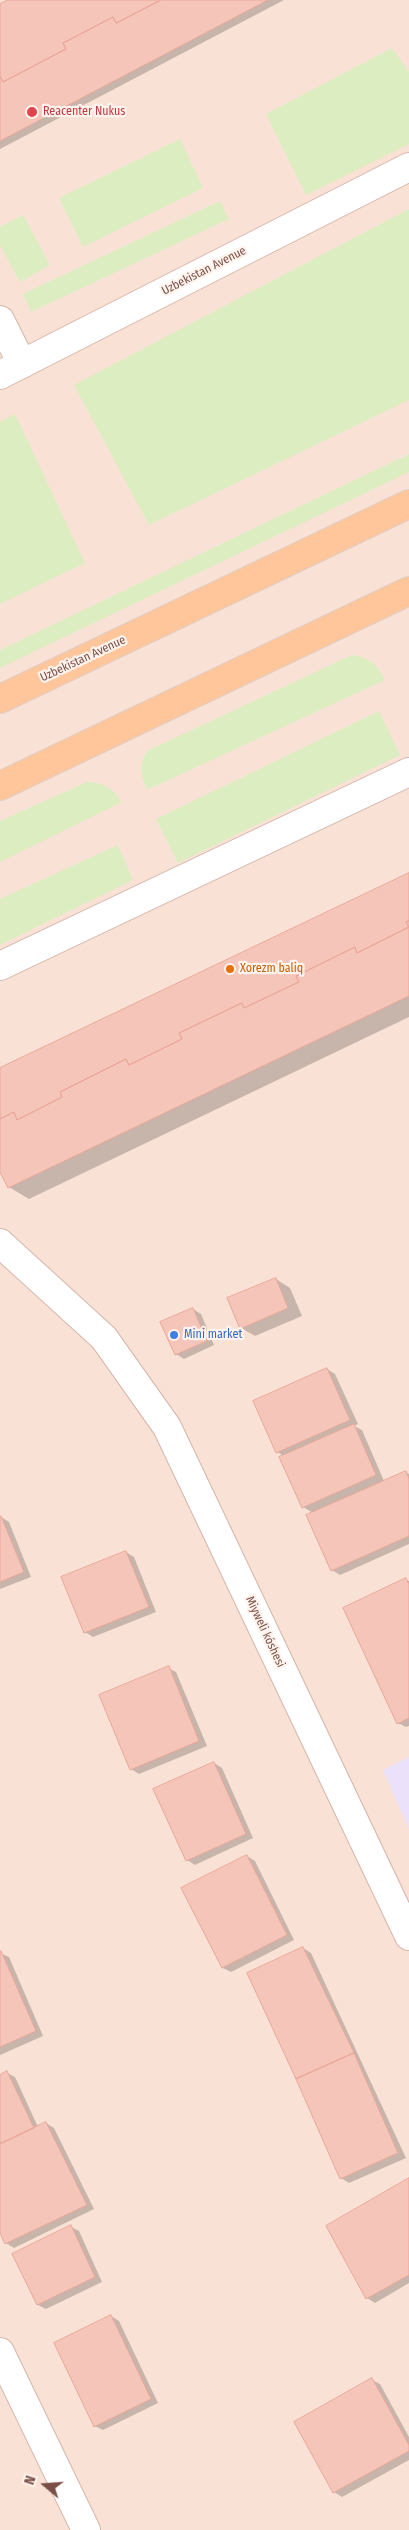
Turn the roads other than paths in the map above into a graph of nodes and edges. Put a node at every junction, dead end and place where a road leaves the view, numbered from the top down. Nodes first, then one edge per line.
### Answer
1 (409, 167) edge
2 (0, 320) edge
3 (11, 370) edge
4 (409, 504) edge
5 (409, 591) edge
6 (0, 699) edge
7 (409, 772) edge
8 (0, 786) edge
9 (0, 966) edge
10 (0, 1243) edge
11 (409, 1936) edge
12 (0, 2352) edge
13 (86, 2530) edge

1 - 3 street, Uzbekistan Avenue
2 - 3 street
4 - 6 main road, Uzbekistan Avenue
5 - 8 main road
7 - 9 street
10 - 11 street, Miyweli kóshesi
12 - 13 street

